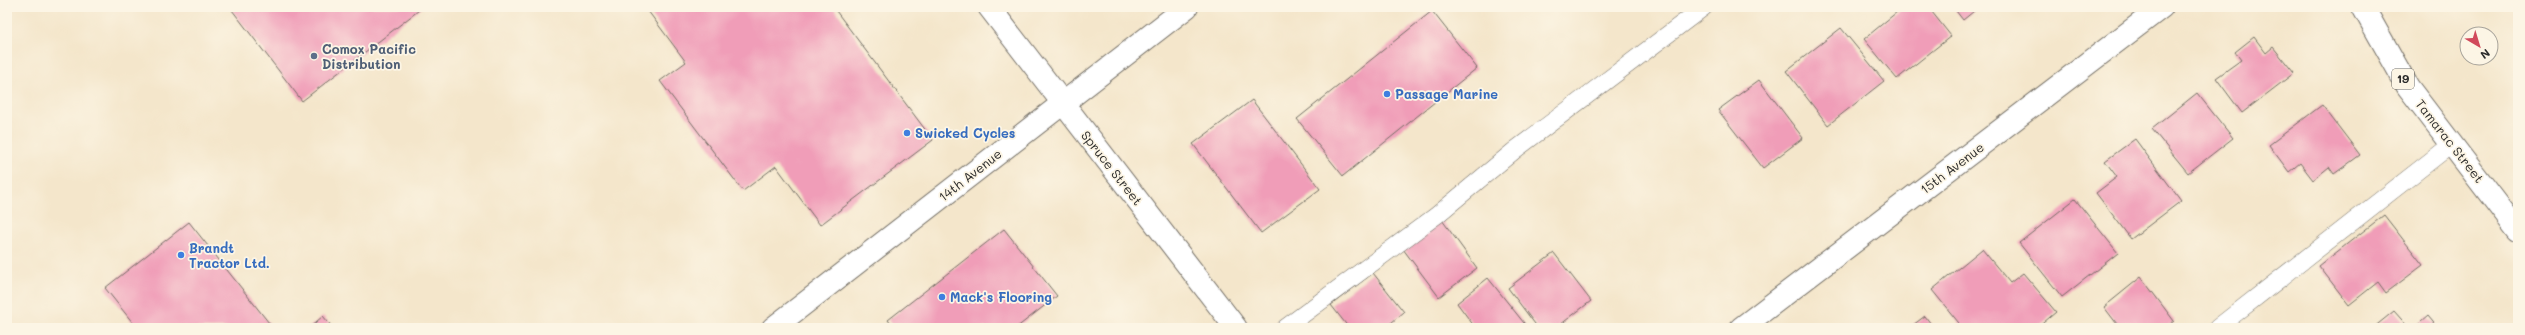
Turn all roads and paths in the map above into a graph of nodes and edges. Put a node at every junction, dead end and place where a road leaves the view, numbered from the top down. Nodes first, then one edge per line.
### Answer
1 (989, 7) edge
2 (1187, 7) edge
3 (1704, 7) edge
4 (2162, 7) edge
5 (2363, 7) edge
6 (1062, 104) junction
7 (2452, 144) junction
8 (2518, 230) edge
9 (773, 328) edge
10 (1236, 328) edge
11 (1285, 328) edge
12 (1741, 328) edge
13 (2217, 328) edge

1 - 6 street, Spruce Street
2 - 6 street, 14th Avenue
3 - 11 lane
4 - 12 street, 15th Avenue
5 - 7 street, Tamarac Street / 19
6 - 9 street, 14th Avenue
6 - 10 street, Spruce Street
7 - 8 street, Tamarac Street / 19
7 - 13 lane

